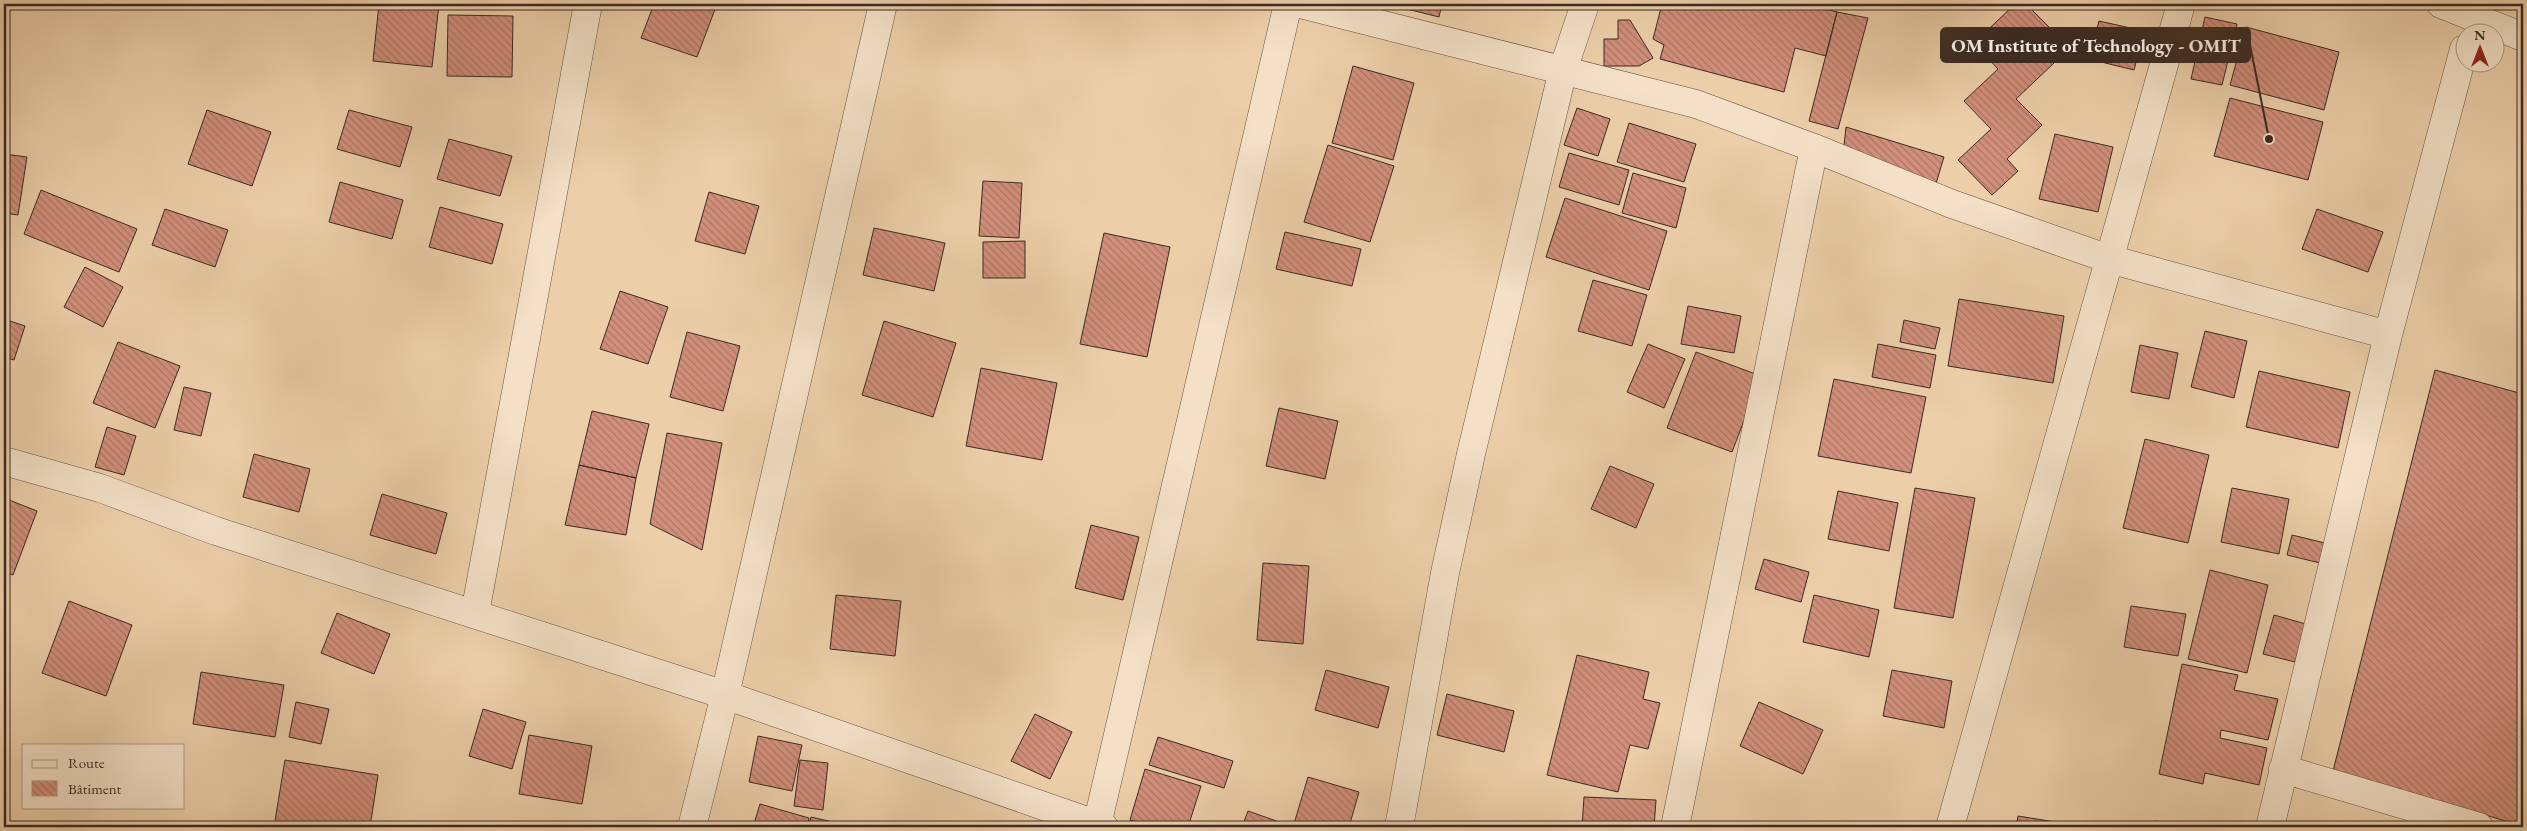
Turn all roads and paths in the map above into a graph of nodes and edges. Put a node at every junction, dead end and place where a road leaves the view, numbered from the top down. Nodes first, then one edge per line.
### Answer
1 (588, 4) edge
2 (883, 4) edge
3 (1288, 4) edge
4 (1300, 4) edge
5 (1585, 4) edge
6 (2181, 4) edge
7 (2441, 4) edge
8 (2467, 22) edge
9 (2504, 33) edge
10 (2523, 37) edge
11 (1562, 70) junction
12 (2458, 72) edge
13 (1814, 148) junction
14 (2109, 259) junction
15 (2388, 335) junction
16 (4, 461) edge
17 (475, 613) junction
18 (726, 695) junction
19 (2284, 769) junction
20 (1100, 826) edge
21 (692, 827) edge
22 (1399, 827) edge
23 (1675, 827) edge
24 (1950, 827) edge
25 (2270, 827) edge
26 (2479, 827) edge

1 - 17 street
2 - 18 street
3 - 20 street
4 - 11 street
5 - 11 street
6 - 14 street
7 - 8 street
9 - 10 street
11 - 13 street
11 - 22 street
12 - 15 street
13 - 14 street
13 - 23 street
14 - 15 street
14 - 24 street
15 - 19 street
16 - 17 street
17 - 18 street
18 - 20 street
18 - 21 street
19 - 25 street
19 - 26 street

